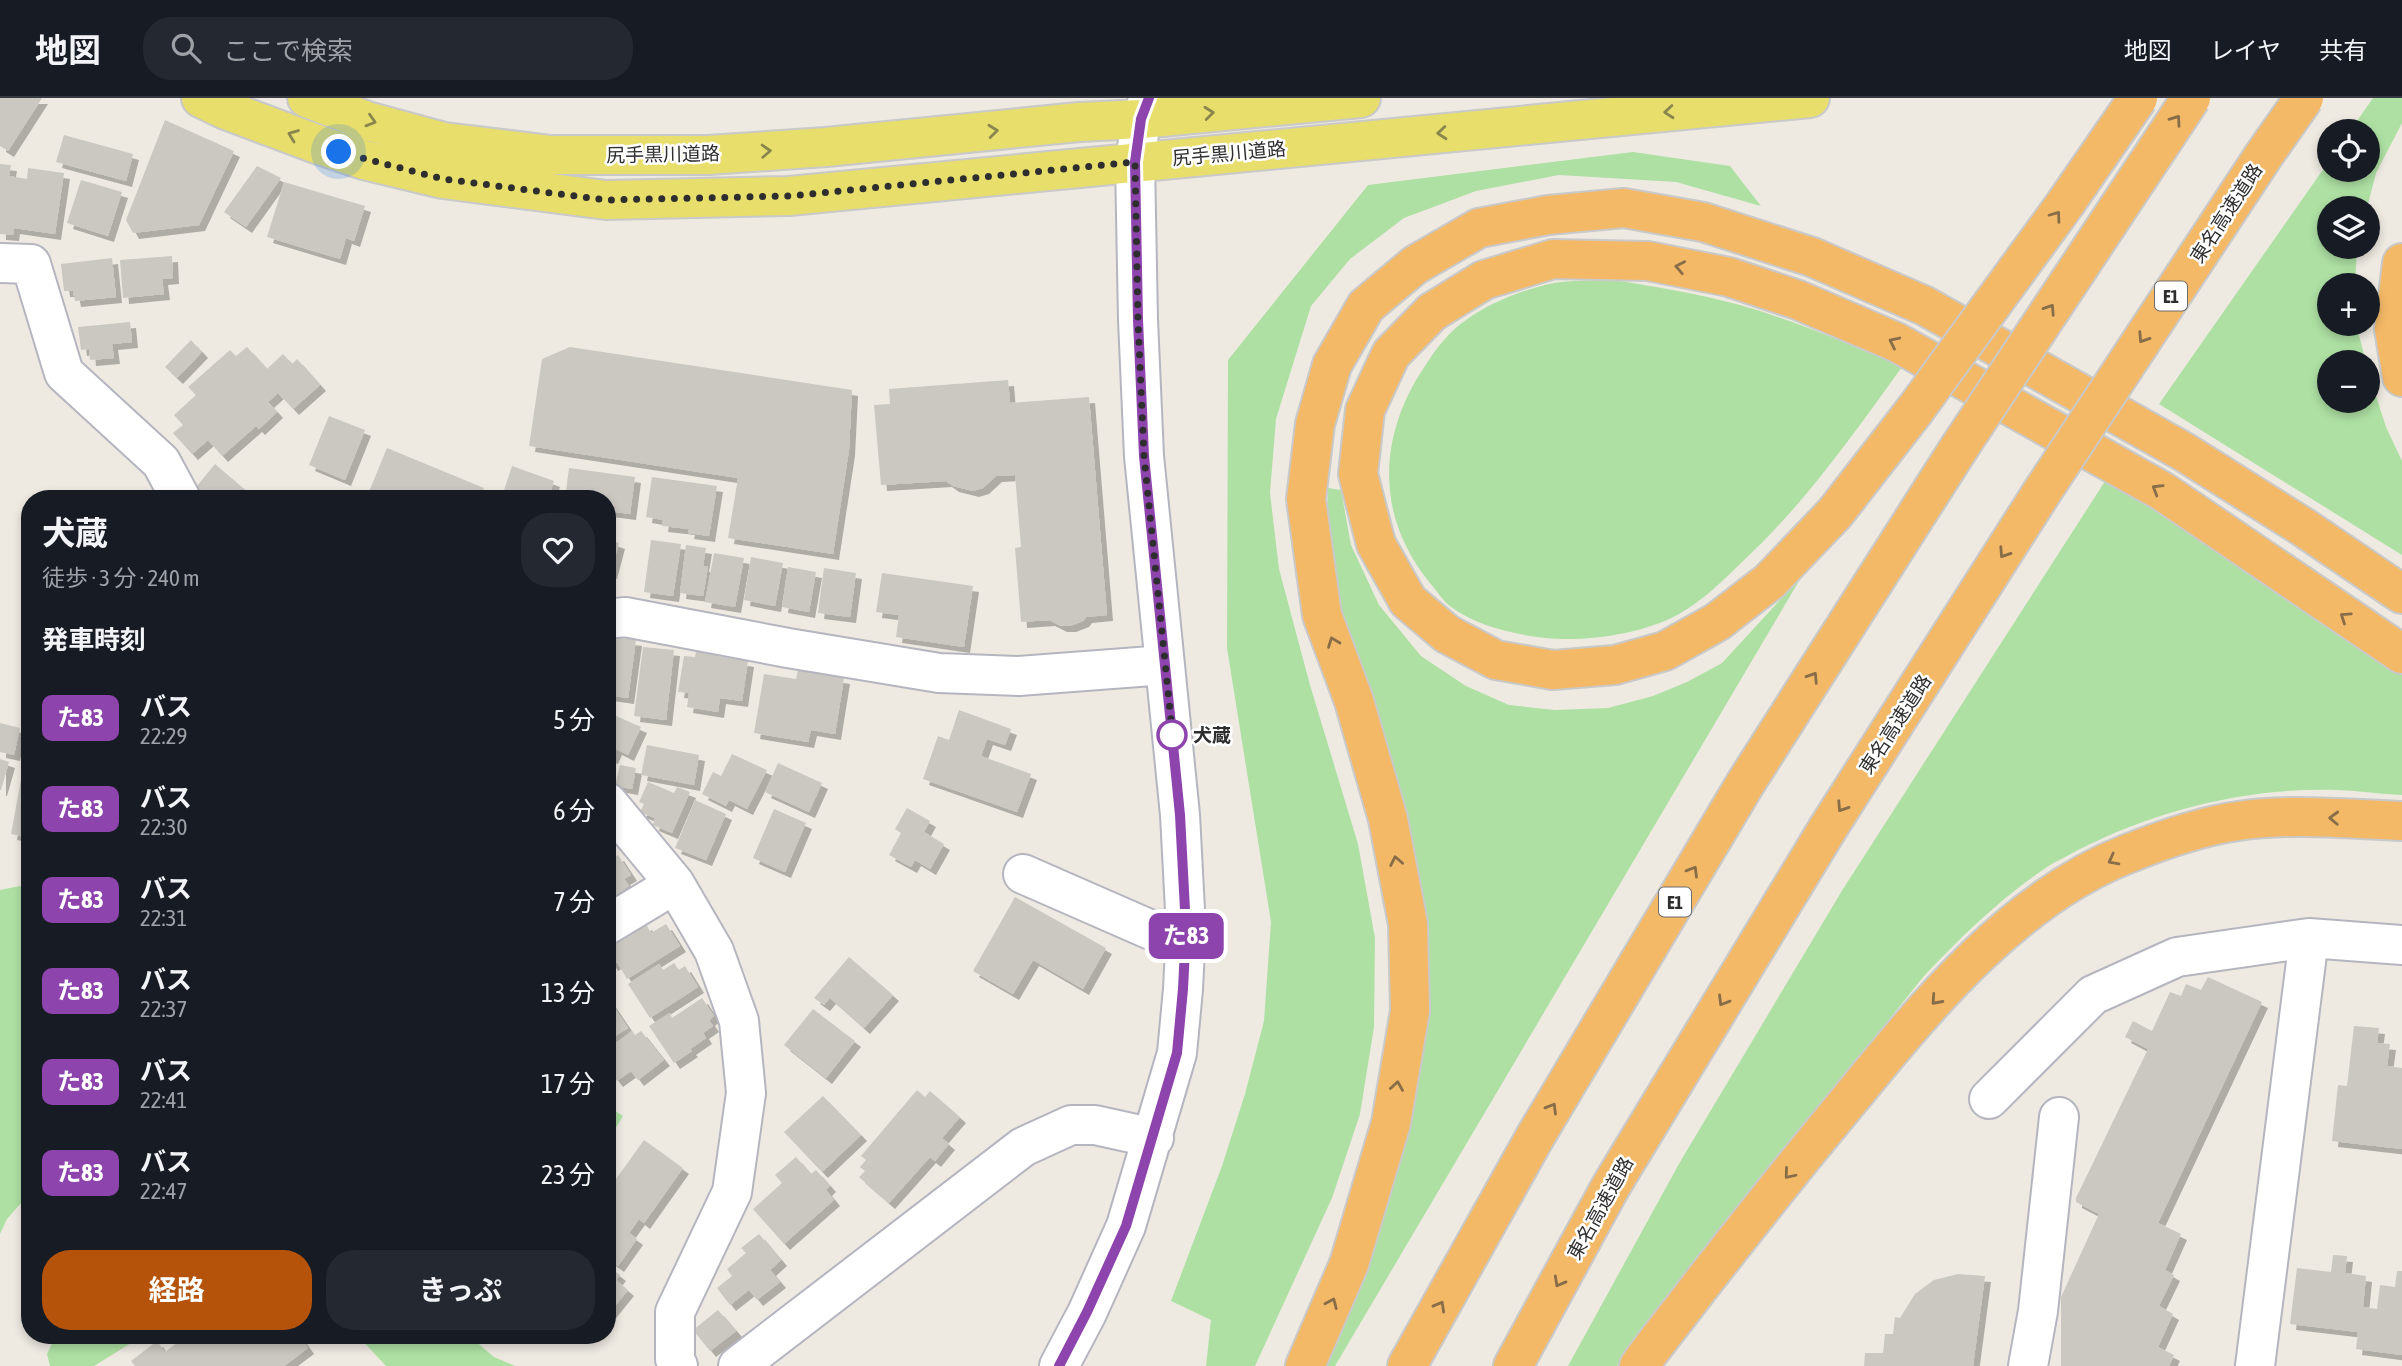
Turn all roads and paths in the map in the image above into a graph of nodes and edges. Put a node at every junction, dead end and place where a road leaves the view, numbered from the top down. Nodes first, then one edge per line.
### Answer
1 (201, 98) edge
2 (307, 98) edge
3 (1361, 98) edge
4 (1810, 98) edge
5 (2138, 98) edge
6 (2191, 98) edge
7 (2304, 98) edge
8 (1145, 109) edge
9 (1135, 162) junction
10 (0, 263) edge
11 (2402, 263) edge
12 (2402, 377) edge
13 (176, 490) edge
14 (2402, 594) edge
15 (616, 618) edge
16 (2402, 654) edge
17 (1165, 665) junction
18 (616, 813) edge
19 (2402, 821) edge
20 (1023, 874) dead end
21 (675, 884) junction
22 (616, 920) edge
23 (1186, 929) junction
24 (2309, 937) junction
25 (2402, 945) edge
26 (1989, 1099) dead end
27 (2059, 1117) dead end
28 (1154, 1138) junction
29 (678, 1366) edge
30 (738, 1366) edge
31 (1059, 1366) edge
32 (1305, 1366) edge
33 (1407, 1366) edge
34 (1513, 1366) edge
35 (1639, 1366) edge
36 (2028, 1366) edge
37 (2255, 1366) edge

9 -> 1 main road, 尻手黒川道路
2 -> 8 main road, 尻手黒川道路
8 -> 3 main road, 尻手黒川道路
4 -> 9 main road, 尻手黒川道路
16 -> 5 highway, bridge
33 -> 6 highway, E1, bridge
7 -> 34 highway, 東名高速道路 / E1, bridge
8 - 9 street
9 - 17 street
10 - 13 street
11 - 12 highway
32 -> 14 highway
15 - 17 street
17 - 23 street
18 - 21 street
19 -> 35 highway
20 - 23 street
21 - 22 street
21 - 29 street
23 - 28 street
24 - 25 street
24 - 26 street
24 - 37 street
27 - 36 street
28 - 30 street
28 - 31 street

